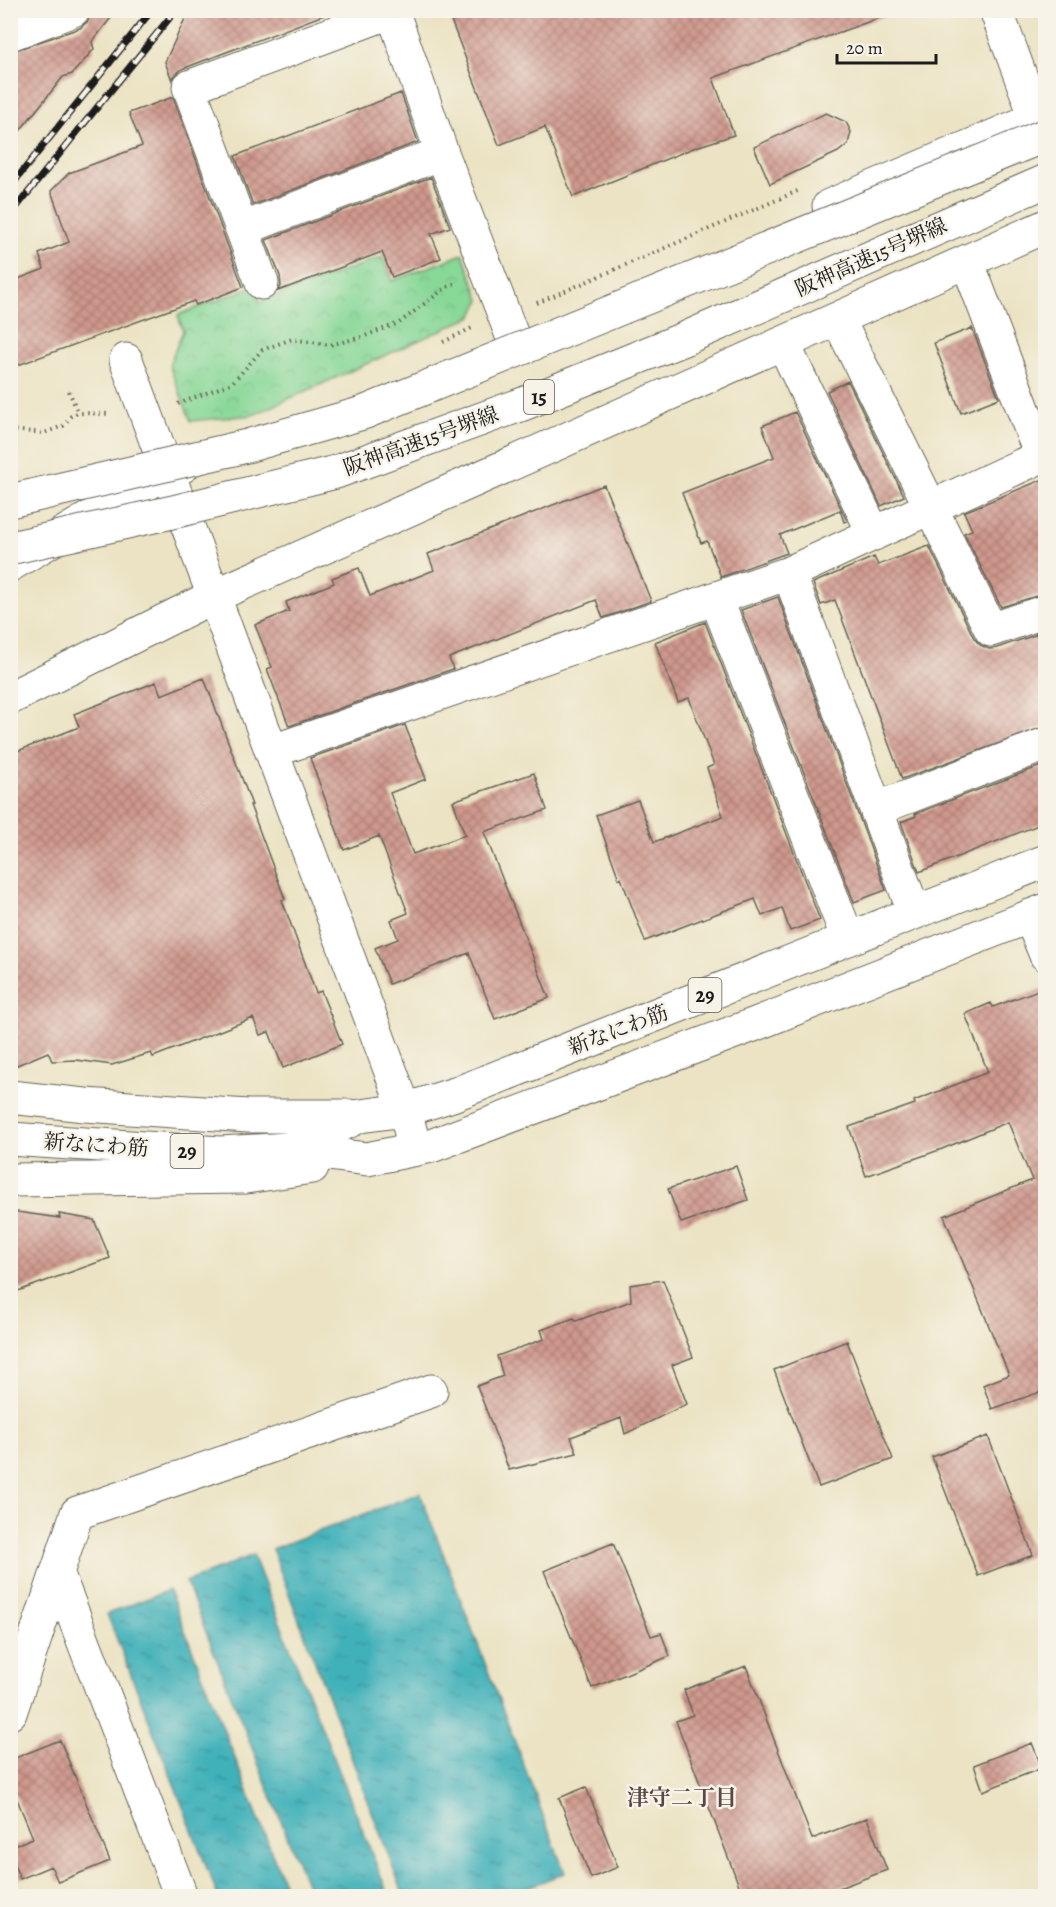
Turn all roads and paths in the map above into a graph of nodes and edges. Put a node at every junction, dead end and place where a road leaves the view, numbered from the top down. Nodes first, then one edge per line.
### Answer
1 (73, 10) edge
2 (996, 10) edge
3 (392, 11) edge
4 (10, 34) edge
5 (1042, 123) edge
6 (442, 153) junction
7 (1046, 181) edge
8 (806, 188) dead end
9 (1046, 226) edge
10 (242, 229) junction
11 (967, 261) junction
12 (487, 271) junction
13 (262, 283) dead end
14 (838, 319) junction
15 (509, 326) junction
16 (783, 343) junction
17 (438, 344) dead end
18 (126, 360) dead end
19 (69, 391) dead end
20 (145, 410) junction
21 (78, 413) junction
22 (10, 430) edge
23 (1043, 455) edge
24 (167, 472) junction
25 (10, 501) edge
26 (931, 509) junction
27 (874, 534) junction
28 (10, 548) edge
29 (10, 565) edge
30 (789, 573) junction
31 (214, 596) junction
32 (716, 598) junction
33 (1046, 611) edge
34 (10, 698) edge
35 (1046, 744) edge
36 (273, 751) junction
37 (876, 809) junction
38 (1046, 861) edge
39 (914, 912) junction
40 (1038, 913) edge
41 (848, 939) junction
42 (1046, 955) edge
43 (10, 1097) edge
44 (405, 1110) junction
45 (360, 1116) junction
46 (10, 1139) edge
47 (289, 1149) junction
48 (415, 1149) junction
49 (367, 1158) junction
50 (10, 1180) edge
51 (431, 1391) dead end
52 (57, 1572) junction
53 (10, 1713) edge
54 (182, 1896) edge

1 - 4 main road
2 - 5 main road
3 - 6 main road
3 - 10 main road
5 - 15 main road
5 - 25 main road, 阪神高速15号堺線 / 15, bridge
6 - 10 main road
6 - 12 main road
7 - 28 main road, 阪神高速15号堺線 / 15, bridge
8 - 15 path
9 - 11 main road
10 - 13 main road
11 - 14 main road
11 - 23 main road
12 - 15 main road
12 - 20 path
14 - 16 main road
14 - 26 main road
15 - 17 path
15 - 24 main road
16 - 27 main road
16 - 31 main road
18 - 20 main road
19 - 21 path
20 - 21 path
20 - 24 main road
21 - 22 path
23 - 26 main road
24 - 29 main road
24 - 31 main road
26 - 27 main road
26 - 33 main road
27 - 30 main road
30 - 32 main road
30 - 37 main road
31 - 34 main road
31 - 36 main road
32 - 36 main road
32 - 41 main road
35 - 37 main road
36 - 44 main road
37 - 39 main road
38 - 39 main road, 新なにわ筋 / 29
39 - 41 main road, 新なにわ筋 / 29
40 - 42 main road
40 - 48 main road, 新なにわ筋 / 29
41 - 44 main road, 新なにわ筋 / 29
43 - 45 main road
44 - 45 main road, 新なにわ筋 / 29
44 - 48 main road
45 - 47 main road, 新なにわ筋 / 29
46 - 47 main road, 新なにわ筋 / 29
47 - 49 main road, 新なにわ筋 / 29
48 - 49 main road, 新なにわ筋 / 29
49 - 50 main road
51 - 52 main road
52 - 53 main road
52 - 54 main road

